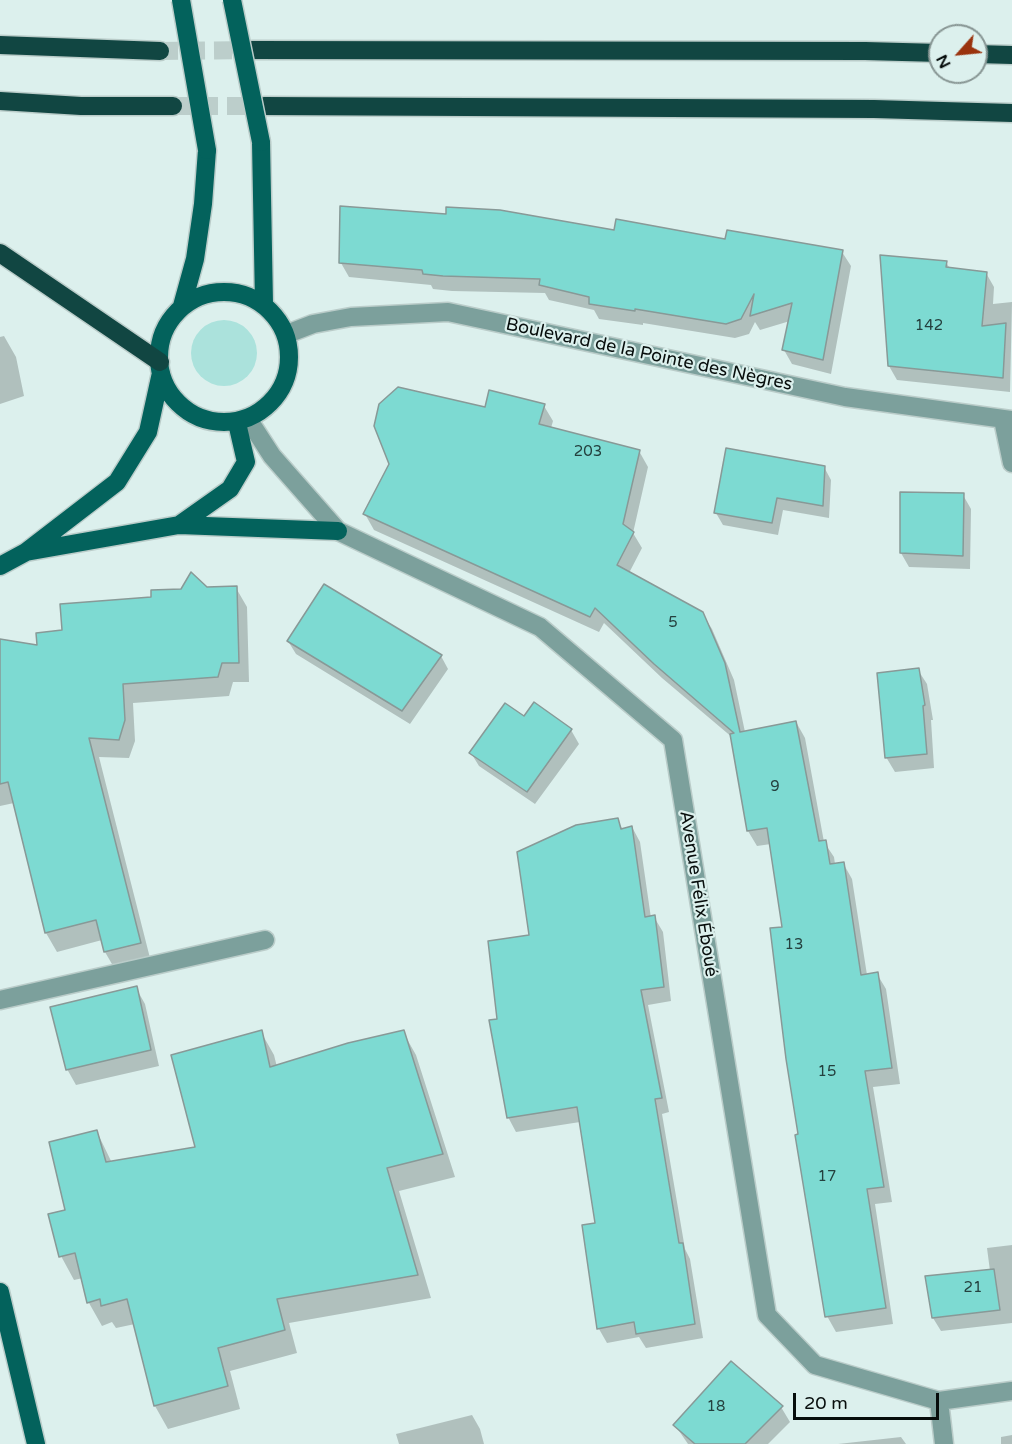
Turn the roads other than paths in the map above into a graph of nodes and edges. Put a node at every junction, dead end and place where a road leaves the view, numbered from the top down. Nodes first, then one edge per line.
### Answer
1 (181, 0) edge
2 (232, 0) edge
3 (0, 45) edge
4 (252, 50) tunnel mouth
5 (160, 51) tunnel mouth
6 (928, 53) edge
7 (988, 54) edge
8 (1012, 55) edge
9 (0, 101) edge
10 (173, 106) tunnel mouth
11 (264, 106) tunnel mouth
12 (1012, 113) edge
13 (0, 253) edge
14 (264, 304) junction
15 (182, 306) junction
16 (286, 334) junction
17 (160, 368) junction
18 (1008, 420) edge
19 (242, 421) junction
20 (1012, 463) edge
21 (179, 525) junction
22 (338, 531) junction
23 (26, 552) junction
24 (0, 566) edge
25 (265, 940) dead end
26 (0, 1000) edge
27 (0, 1292) edge
28 (1012, 1391) edge
29 (939, 1401) junction
30 (36, 1444) edge
31 (944, 1444) edge

1 - 15 main road, bridge
2 - 14 main road, bridge
3 - 5 highway
4 - 6 highway
7 - 8 highway
9 - 10 highway
11 - 12 highway
13 - 17 highway
14 - 15 main road
14 - 16 main road
15 - 17 main road
16 - 18 street, Boulevard de la Pointe des Nègres
16 - 19 main road
17 - 19 main road
17 - 23 main road
18 - 20 street
19 - 21 main road
19 - 22 street, Avenue Félix Éboué
21 - 22 main road
21 - 23 main road
22 - 29 street, Avenue Félix Éboué
23 - 24 main road
25 - 26 street
27 - 30 main road
28 - 29 street, Avenue Félix Éboué
29 - 31 street

